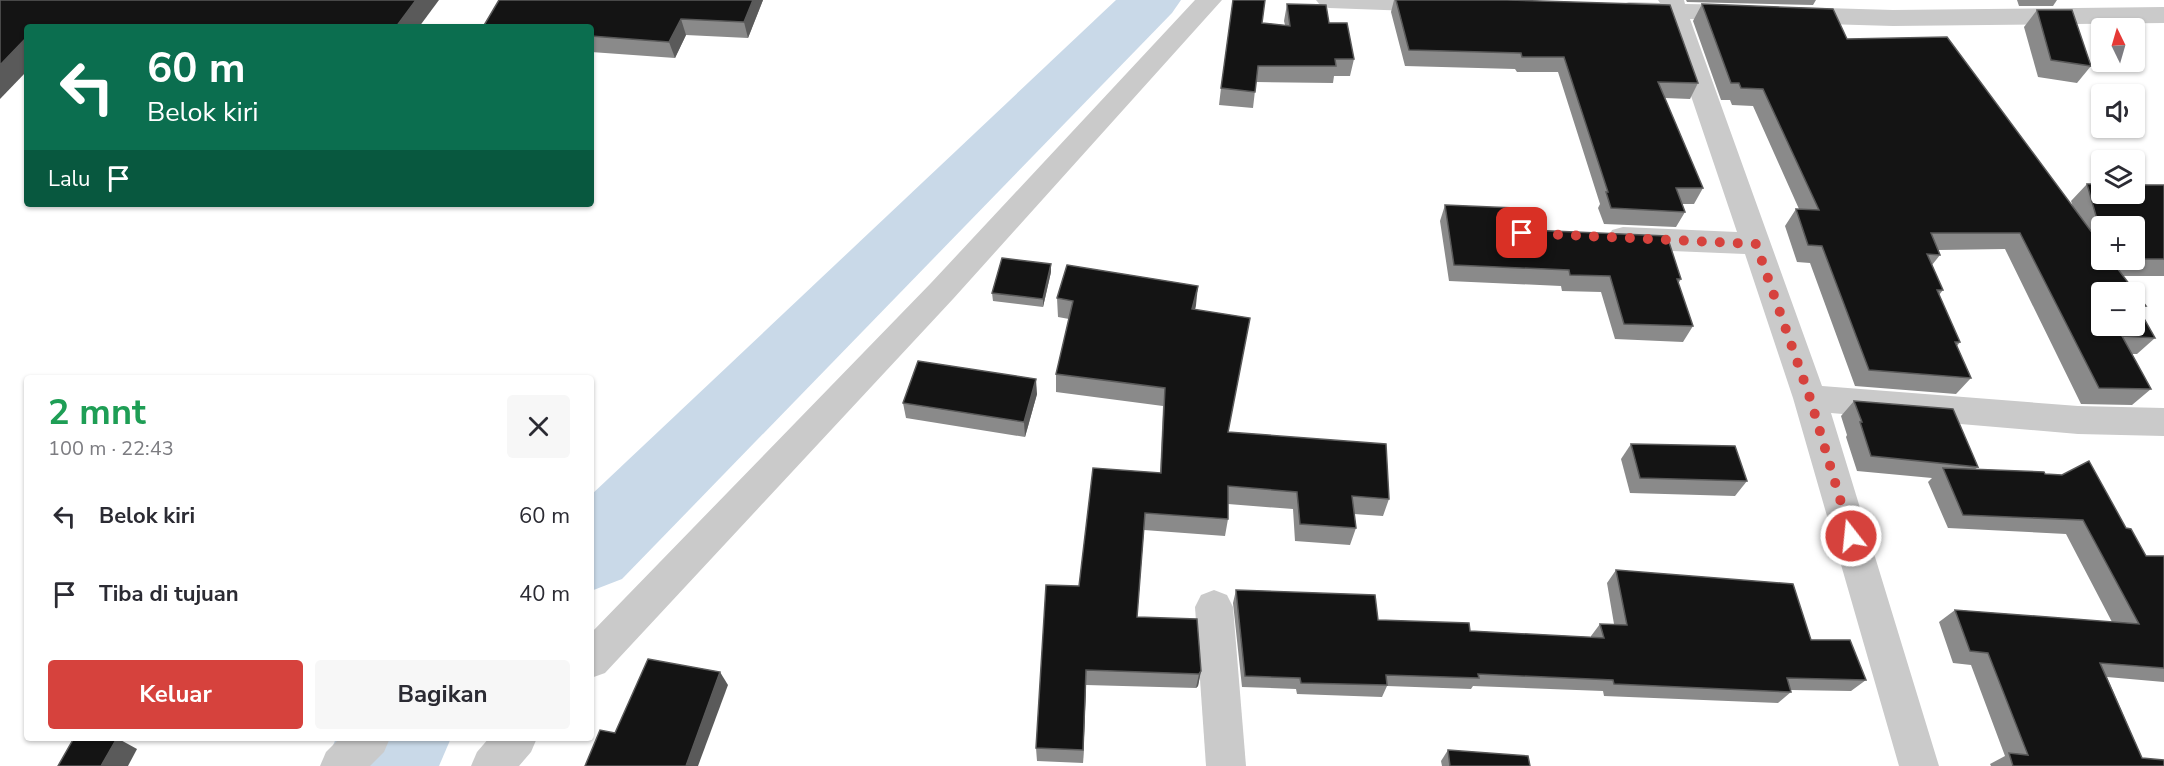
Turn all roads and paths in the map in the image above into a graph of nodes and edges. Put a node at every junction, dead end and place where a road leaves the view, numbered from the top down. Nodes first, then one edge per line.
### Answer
1 (1209, 0) edge
2 (1329, 0) edge
3 (1460, 4) edge
4 (1673, 6) edge
5 (1603, 9) edge
6 (1924, 9) edge
7 (2164, 15) edge
8 (1592, 236) edge
9 (1756, 244) junction
10 (1810, 398) junction
11 (2164, 422) edge
12 (1214, 607) dead end
13 (594, 657) edge
14 (367, 741) edge
15 (514, 741) edge
16 (340, 766) edge
17 (490, 766) edge
18 (1226, 766) edge
19 (1919, 766) edge

1 - 13 street
2 - 3 street
4 - 5 street
4 - 6 street
4 - 9 street
6 - 7 street
8 - 9 street
9 - 10 street
10 - 11 street
10 - 19 street
12 - 18 street
14 - 16 street
15 - 17 street

